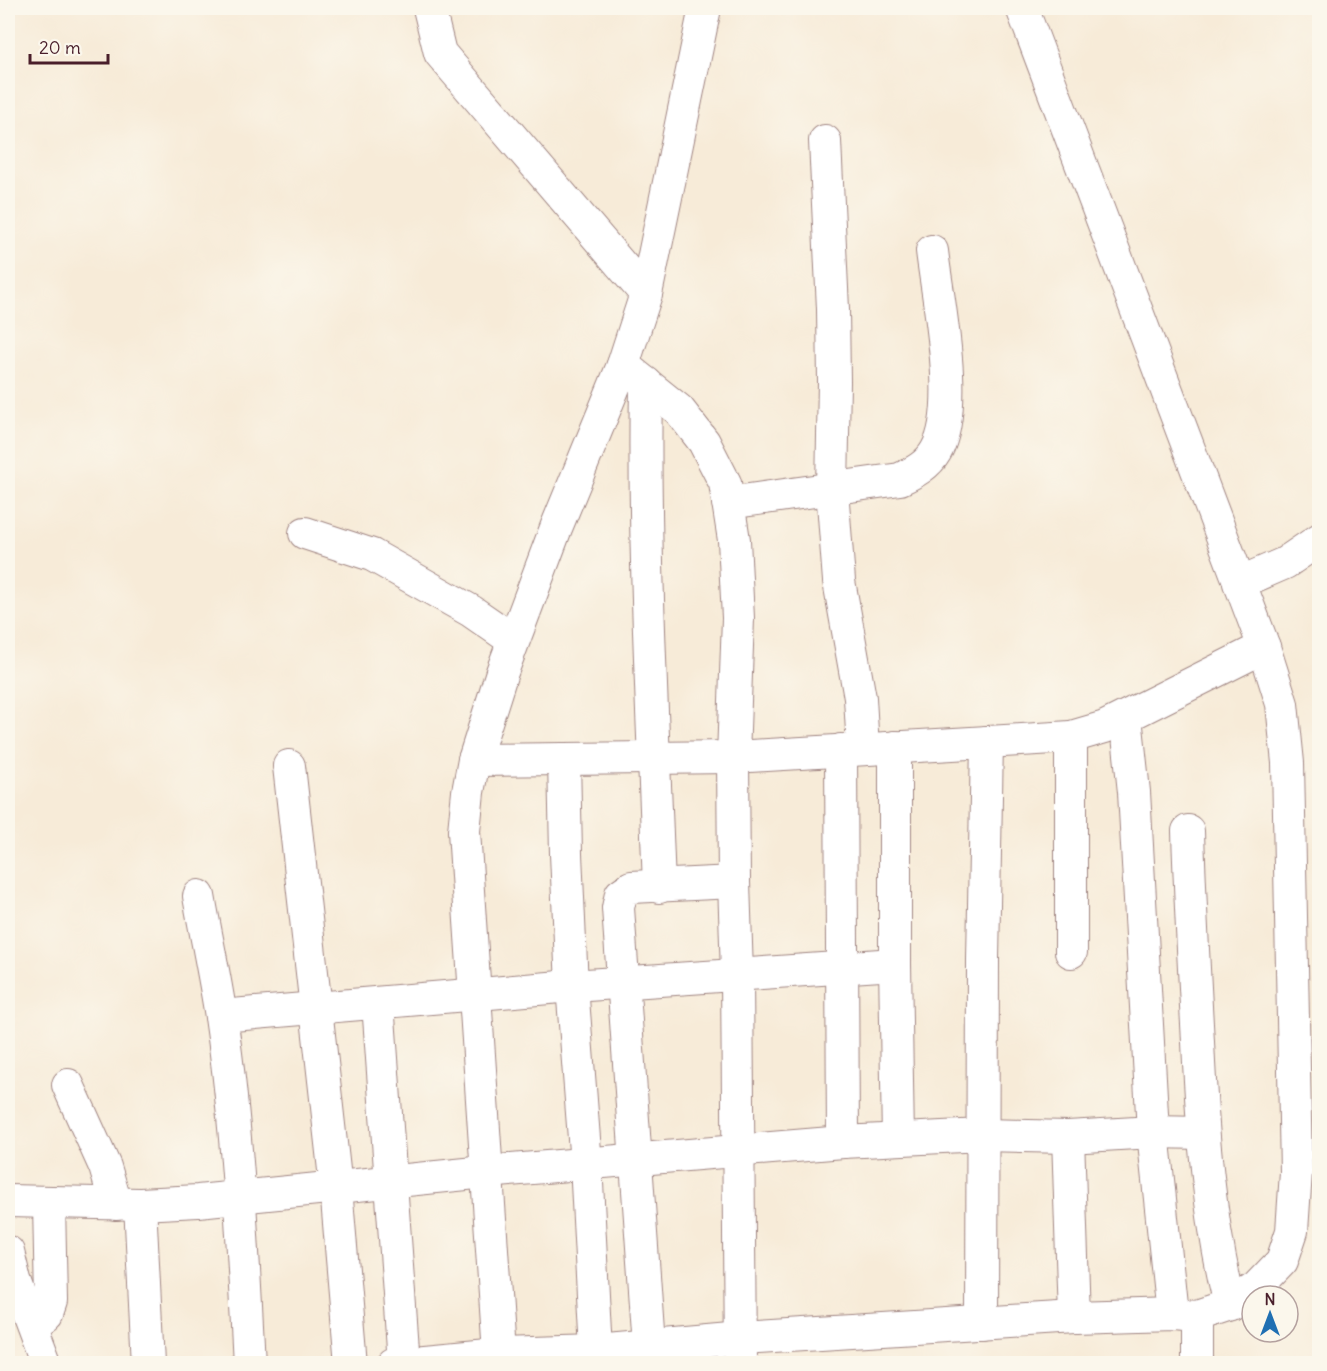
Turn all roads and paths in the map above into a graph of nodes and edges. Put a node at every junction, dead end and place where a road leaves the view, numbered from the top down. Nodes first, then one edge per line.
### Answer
1 (429, 8) edge
2 (705, 8) edge
3 (1022, 8) edge
4 (825, 141) dead end
5 (932, 251) dead end
6 (646, 294) junction
7 (634, 374) junction
8 (832, 489) junction
9 (728, 503) junction
10 (304, 533) dead end
11 (1320, 539) edge
12 (1239, 583) junction
13 (513, 640) junction
14 (1264, 647) junction
15 (1126, 717) junction
16 (1071, 737) junction
17 (987, 742) junction
18 (895, 747) junction
19 (852, 750) junction
20 (733, 757) junction
21 (654, 758) junction
22 (564, 759) junction
23 (474, 760) junction
24 (289, 765) dead end
25 (1188, 831) dead end
26 (734, 882) junction
27 (659, 887) junction
28 (199, 896) dead end
29 (1071, 952) dead end
30 (895, 964) junction
31 (843, 967) junction
32 (737, 974) junction
33 (624, 982) junction
34 (572, 986) junction
35 (474, 994) junction
36 (378, 1003) junction
37 (316, 1009) junction
38 (221, 1016) junction
39 (68, 1085) dead end
40 (1153, 1132) junction
41 (1203, 1133) junction
42 (982, 1135) junction
43 (1068, 1137) junction
44 (898, 1139) junction
45 (843, 1142) junction
46 (738, 1151) junction
47 (637, 1159) junction
48 (586, 1164) junction
49 (486, 1172) junction
50 (391, 1182) junction
51 (336, 1188) junction
52 (241, 1197) junction
53 (8, 1201) edge
54 (49, 1203) junction
55 (128, 1204) junction
56 (1306, 1211) edge
57 (8, 1252) edge
58 (1230, 1305) junction
59 (1185, 1315) junction
60 (1074, 1317) junction
61 (982, 1323) junction
62 (32, 1325) junction
63 (649, 1346) junction
64 (596, 1351) junction
65 (741, 1351) edge
66 (499, 1354) junction
67 (398, 1363) edge
68 (46, 1364) edge
69 (148, 1364) edge
70 (249, 1364) edge
71 (351, 1364) edge
72 (1197, 1364) edge

1 - 6 street
2 - 6 street
3 - 12 street
4 - 8 street
5 - 8 street
6 - 7 street
7 - 9 street
7 - 13 street
7 - 21 street
8 - 9 street
8 - 19 street
9 - 20 street
10 - 13 street
11 - 12 street
12 - 14 street
13 - 23 street
14 - 15 street
14 - 56 street
15 - 16 street
15 - 40 street
16 - 17 street
16 - 29 street
17 - 18 street
17 - 42 street
18 - 19 street
18 - 30 street
19 - 20 street
19 - 31 street
20 - 21 street
20 - 26 street
21 - 22 street
21 - 27 street
22 - 23 street
22 - 34 street
23 - 35 street
24 - 37 street
25 - 41 street
26 - 27 street
26 - 32 street
27 - 33 street
28 - 38 street
30 - 31 street
30 - 44 street
31 - 32 street
31 - 45 street
32 - 33 street
32 - 46 street
33 - 34 street
33 - 47 street
34 - 35 street
34 - 48 street
35 - 36 street
35 - 49 street
36 - 37 street
36 - 50 street
37 - 38 street
37 - 51 street
38 - 52 street
39 - 55 street
40 - 41 street
40 - 43 street
40 - 59 street
41 - 58 street
42 - 43 street
42 - 44 street
42 - 61 street
43 - 60 street
44 - 45 street
45 - 46 street
46 - 47 street
46 - 65 street
47 - 48 street
47 - 63 street
48 - 49 street
48 - 64 street
49 - 50 street
49 - 66 street
50 - 51 street
50 - 67 street
51 - 52 street
51 - 71 street
52 - 55 street
52 - 70 street
53 - 54 street
54 - 55 street
54 - 62 street
55 - 69 street
56 - 58 street
57 - 62 street
58 - 59 street
59 - 60 street
59 - 72 street
60 - 61 street
61 - 65 street
62 - 68 street
63 - 64 street
63 - 65 street
64 - 66 street
66 - 67 street

